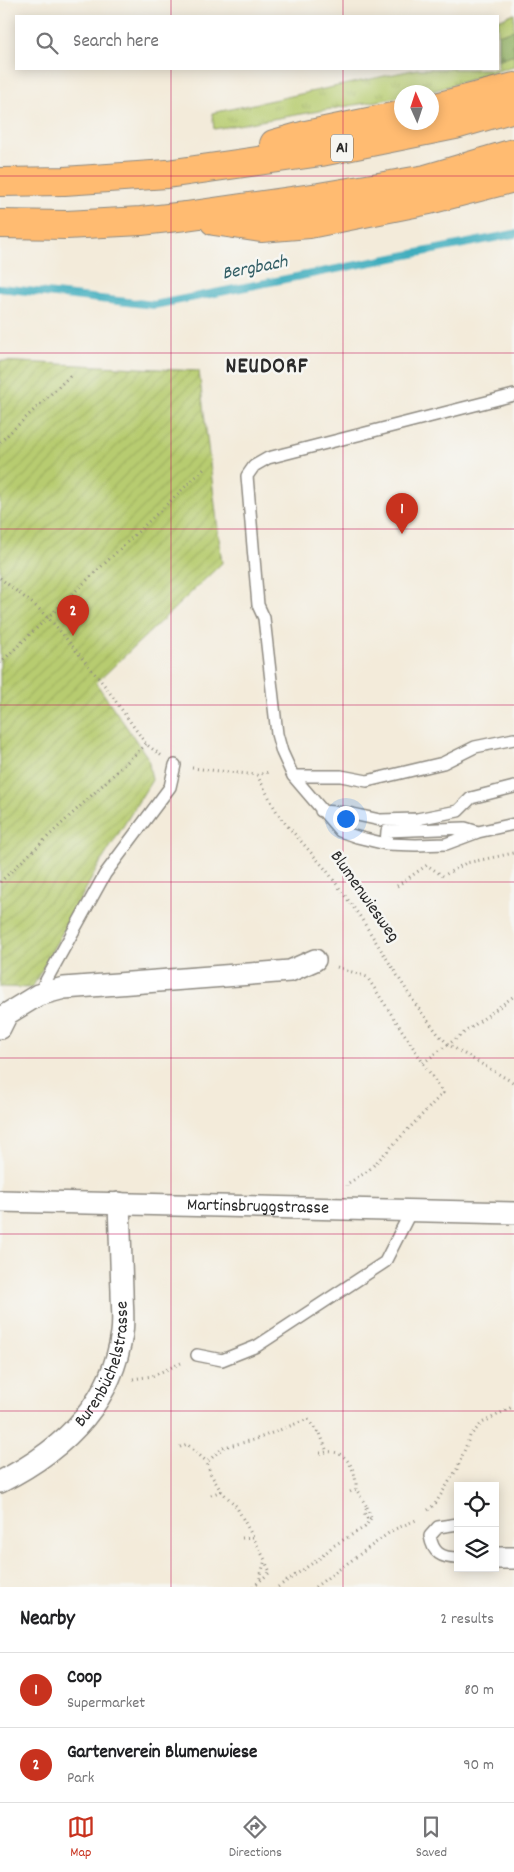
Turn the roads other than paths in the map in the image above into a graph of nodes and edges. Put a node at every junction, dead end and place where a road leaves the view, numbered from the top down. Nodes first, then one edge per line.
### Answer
1 (514, 87) edge
2 (439, 106) edge
3 (514, 108) edge
4 (394, 117) edge
5 (514, 153) edge
6 (167, 174) junction
7 (514, 178) edge
8 (0, 182) edge
9 (186, 216) junction
10 (0, 224) edge
11 (514, 395) edge
12 (514, 739) edge
13 (175, 765) road end
14 (292, 776) junction
15 (514, 787) edge
16 (321, 811) junction
17 (458, 811) junction
18 (514, 824) edge
19 (464, 828) junction
20 (478, 832) junction
21 (386, 844) junction
22 (315, 960) road end
23 (38, 995) junction
24 (0, 1028) edge
25 (0, 1201) edge
26 (119, 1203) junction
27 (411, 1211) junction
28 (514, 1213) edge
29 (197, 1355) road end
30 (0, 1482) edge
31 (454, 1525) edge
32 (454, 1558) edge
33 (499, 1558) edge
34 (514, 1558) edge

1 - 2 highway
3 - 6 highway, A1
4 - 6 highway, A1
5 - 9 highway
6 - 8 highway, A1
7 - 9 highway
9 - 10 highway
11 - 14 lane
12 - 14 lane
13 - 23 lane
14 - 16 lane
15 - 17 lane
16 - 17 lane
16 - 21 lane
17 - 19 lane
18 - 20 lane
19 - 20 lane
19 - 21 lane
20 - 21 lane
22 - 23 street
23 - 24 street
25 - 26 street, Martinsbruggstrasse
26 - 27 street, Martinsbruggstrasse
26 - 30 street, Burenbüchelstrasse
27 - 28 street, Martinsbruggstrasse
27 - 29 lane
31 - 32 lane
33 - 34 street

